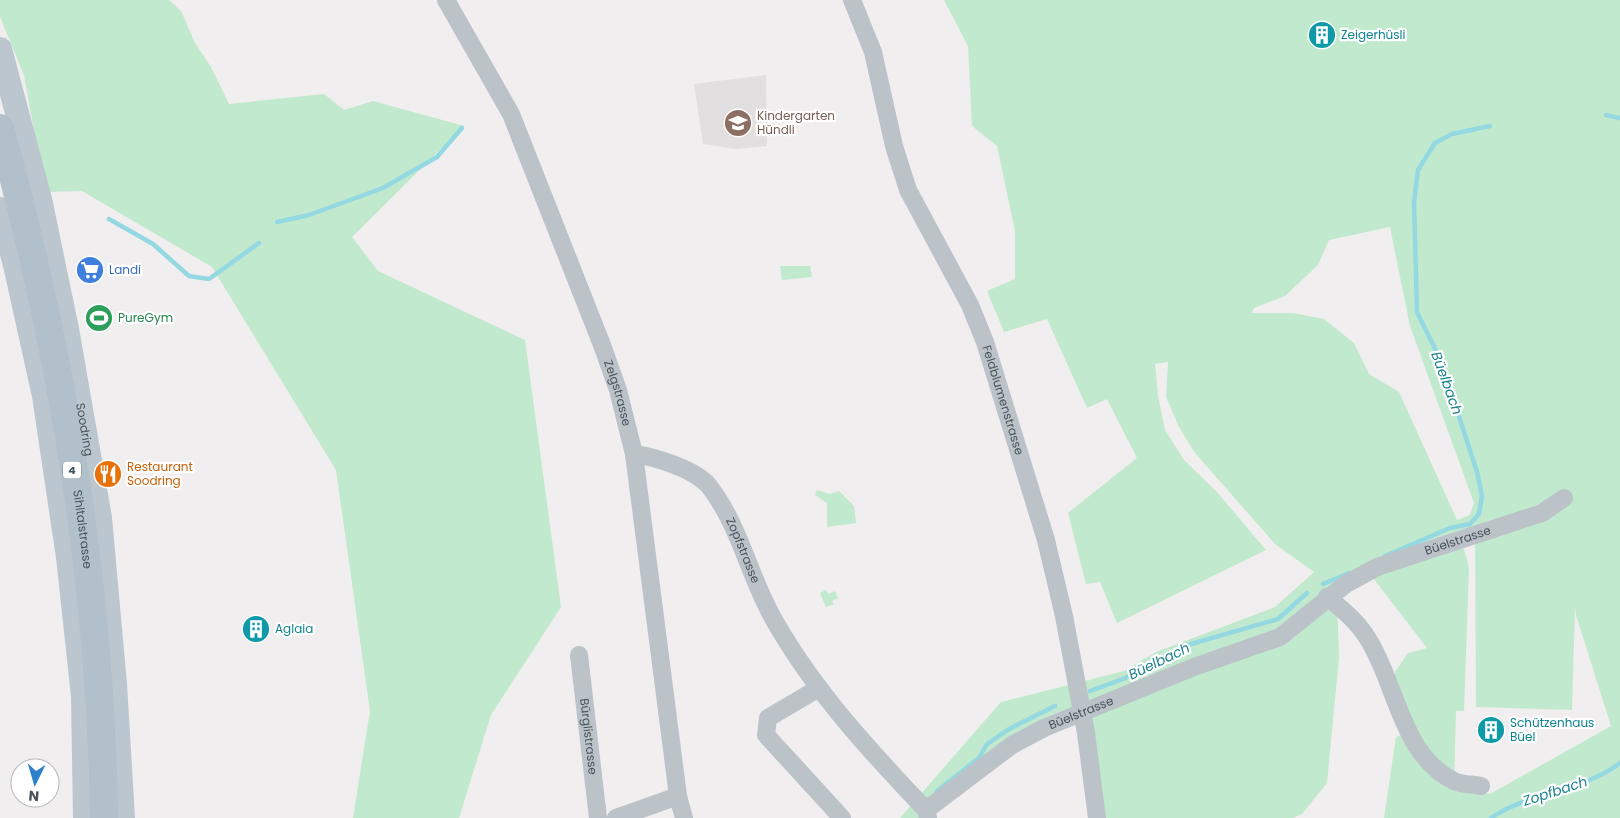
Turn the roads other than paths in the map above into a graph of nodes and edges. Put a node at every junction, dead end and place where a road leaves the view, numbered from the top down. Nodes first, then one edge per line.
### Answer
1 (852, 0) edge
2 (448, 1) edge
3 (0, 49) edge
4 (0, 128) edge
5 (0, 208) edge
6 (634, 454) junction
7 (1564, 498) dead end
8 (1327, 598) junction
9 (579, 655) dead end
10 (819, 688) junction
11 (1081, 712) junction
12 (1481, 786) dead end
13 (678, 796) junction
14 (927, 814) edge
15 (85, 818) edge
16 (104, 818) edge
17 (123, 818) edge
18 (598, 818) edge
19 (616, 818) edge
20 (684, 818) edge
21 (842, 818) edge
22 (1097, 818) edge

1 - 11 street, Feldblumenstrasse
2 - 6 street, Zelgstrasse
3 - 17 street, Soodring
4 - 16 main road, Sihltalstrasse / 4
5 - 15 street
6 - 10 street, Zopfstrasse
6 - 13 street, Zelgstrasse
7 - 8 street, Büelstrasse
8 - 11 street, Büelstrasse
8 - 12 street
9 - 18 street, Bürglistrasse
10 - 14 street, Zopfstrasse
10 - 21 street
11 - 14 street, Büelstrasse
11 - 22 street, Feldblumenstrasse
13 - 19 street
13 - 20 street, Zelgstrasse

